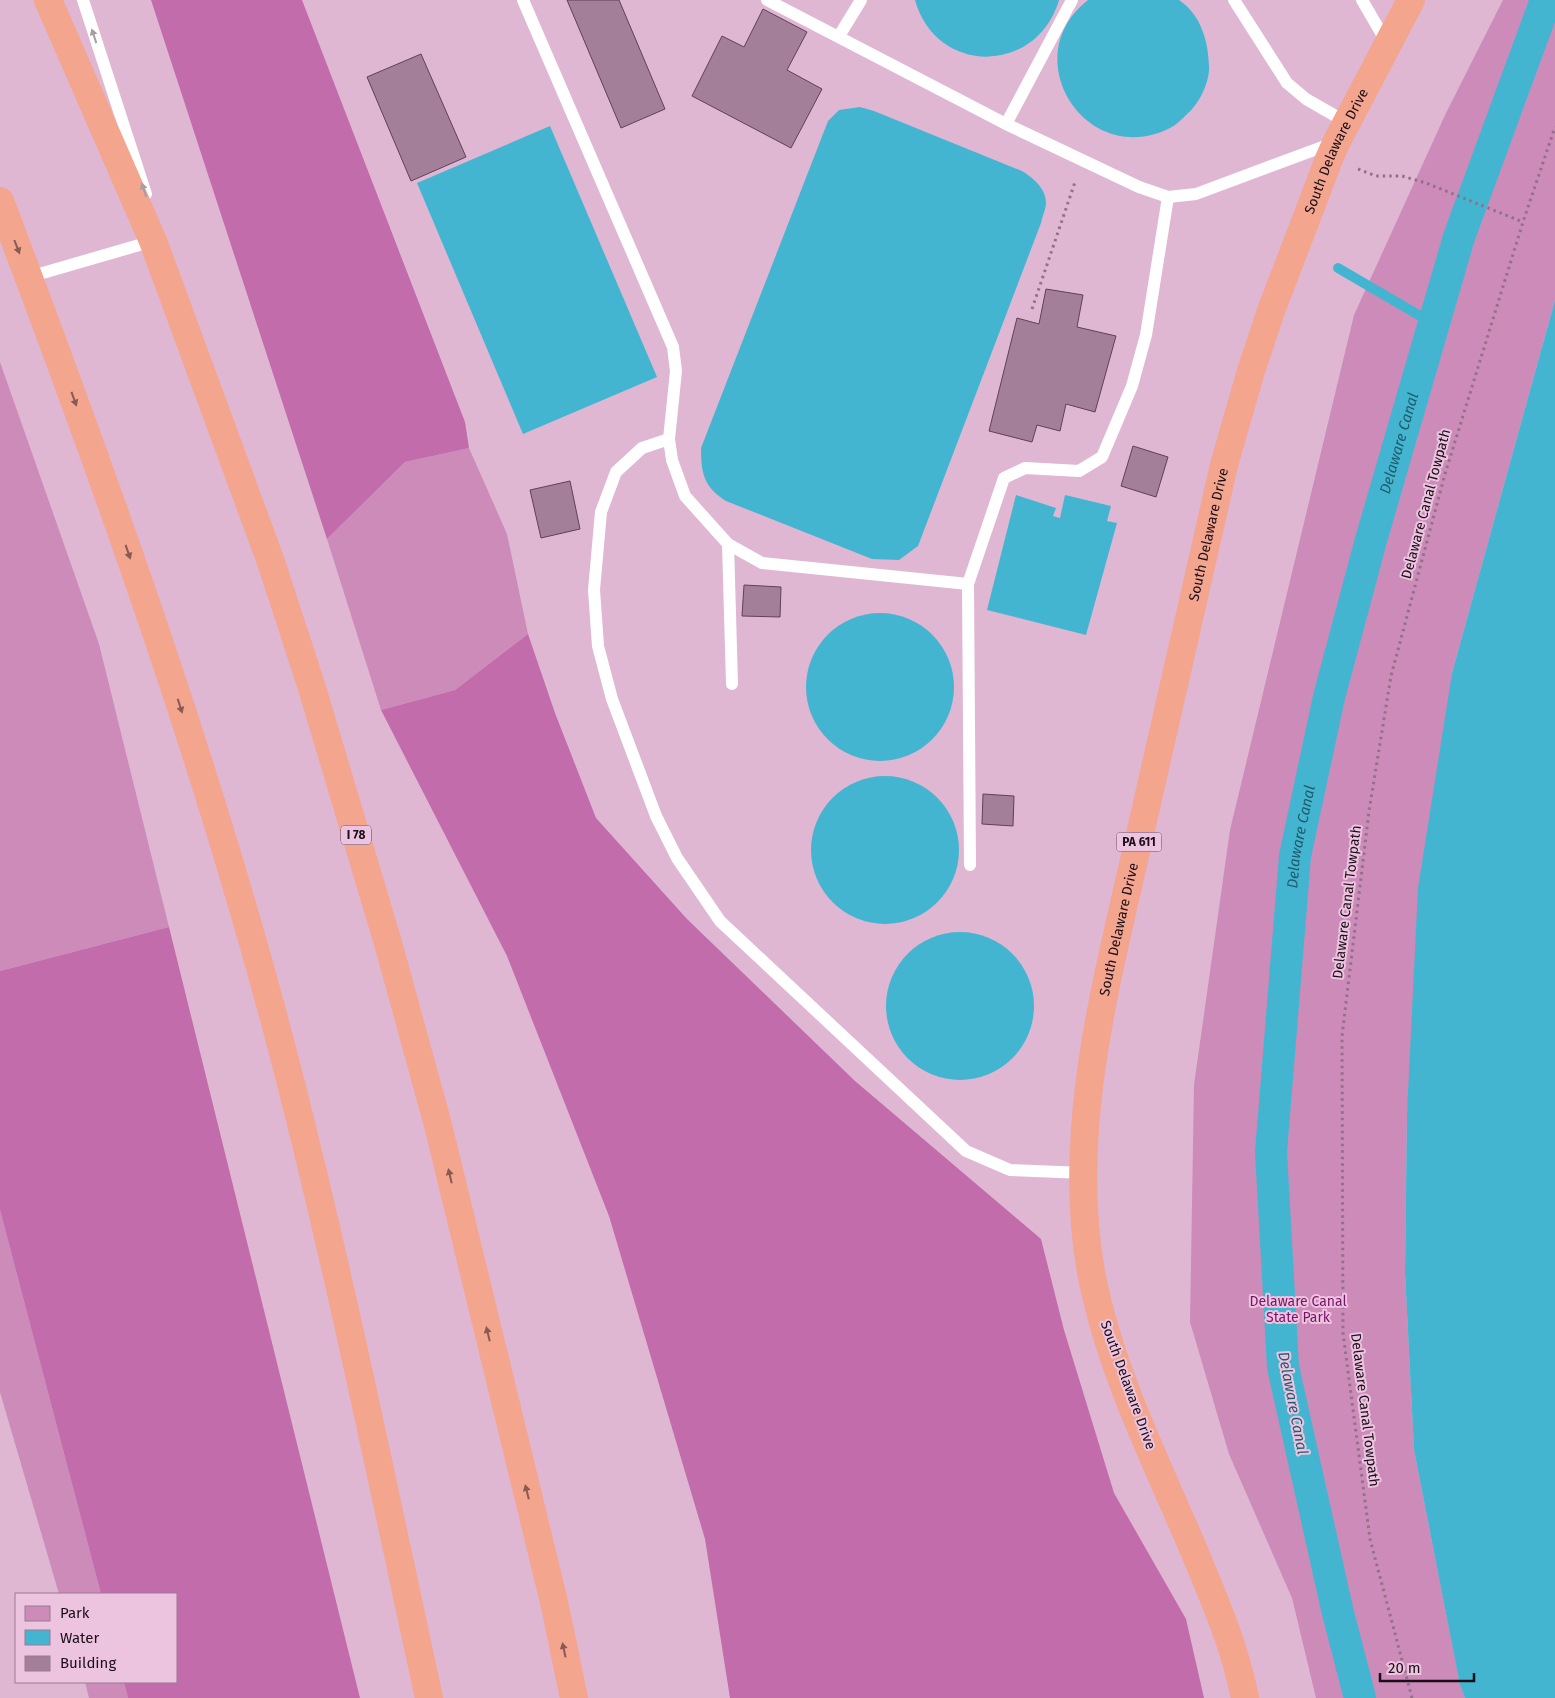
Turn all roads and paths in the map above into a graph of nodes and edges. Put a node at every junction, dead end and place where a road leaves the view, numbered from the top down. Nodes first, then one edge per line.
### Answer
1 (48, 0) edge
2 (82, 0) edge
3 (523, 0) edge
4 (767, 0) edge
5 (861, 0) edge
6 (1072, 0) edge
7 (1234, 0) edge
8 (1362, 0) edge
9 (1411, 0) edge
10 (839, 36) junction
11 (1387, 44) junction
12 (1006, 124) junction
13 (1555, 127) edge
14 (1337, 141) junction
15 (1083, 160) junction
16 (1168, 197) junction
17 (0, 201) edge
18 (1523, 222) junction
19 (153, 241) junction
20 (29, 277) junction
21 (1032, 309) dead end
22 (219, 420) junction
23 (669, 439) junction
24 (728, 544) junction
25 (968, 584) junction
26 (732, 684) dead end
27 (970, 865) dead end
28 (1084, 1173) junction
29 (429, 1698) edge
30 (574, 1698) edge
31 (1245, 1698) edge
32 (1412, 1698) edge

1 - 19 highway, I 78
22 -> 2 lane
3 - 23 lane
4 - 10 lane
5 - 10 lane
6 - 12 lane
7 - 14 lane
8 - 11 lane
9 - 11 highway, South Delaware Drive / PA 611
10 - 12 lane
11 - 14 highway, South Delaware Drive / PA 611
12 - 15 lane
13 - 18 path, Delaware Canal Towpath
14 - 16 lane
14 - 18 path
14 - 28 highway, South Delaware Drive / PA 611
15 - 16 lane
15 - 21 path
16 - 25 lane
17 -> 20 highway
18 - 32 path, Delaware Canal Towpath
19 - 20 lane
19 - 22 highway, I 78
20 -> 29 highway
30 -> 22 highway, I 78
23 - 24 lane
23 - 28 lane
24 - 25 lane
24 - 26 lane
25 - 27 lane
28 - 31 highway, South Delaware Drive / PA 611

